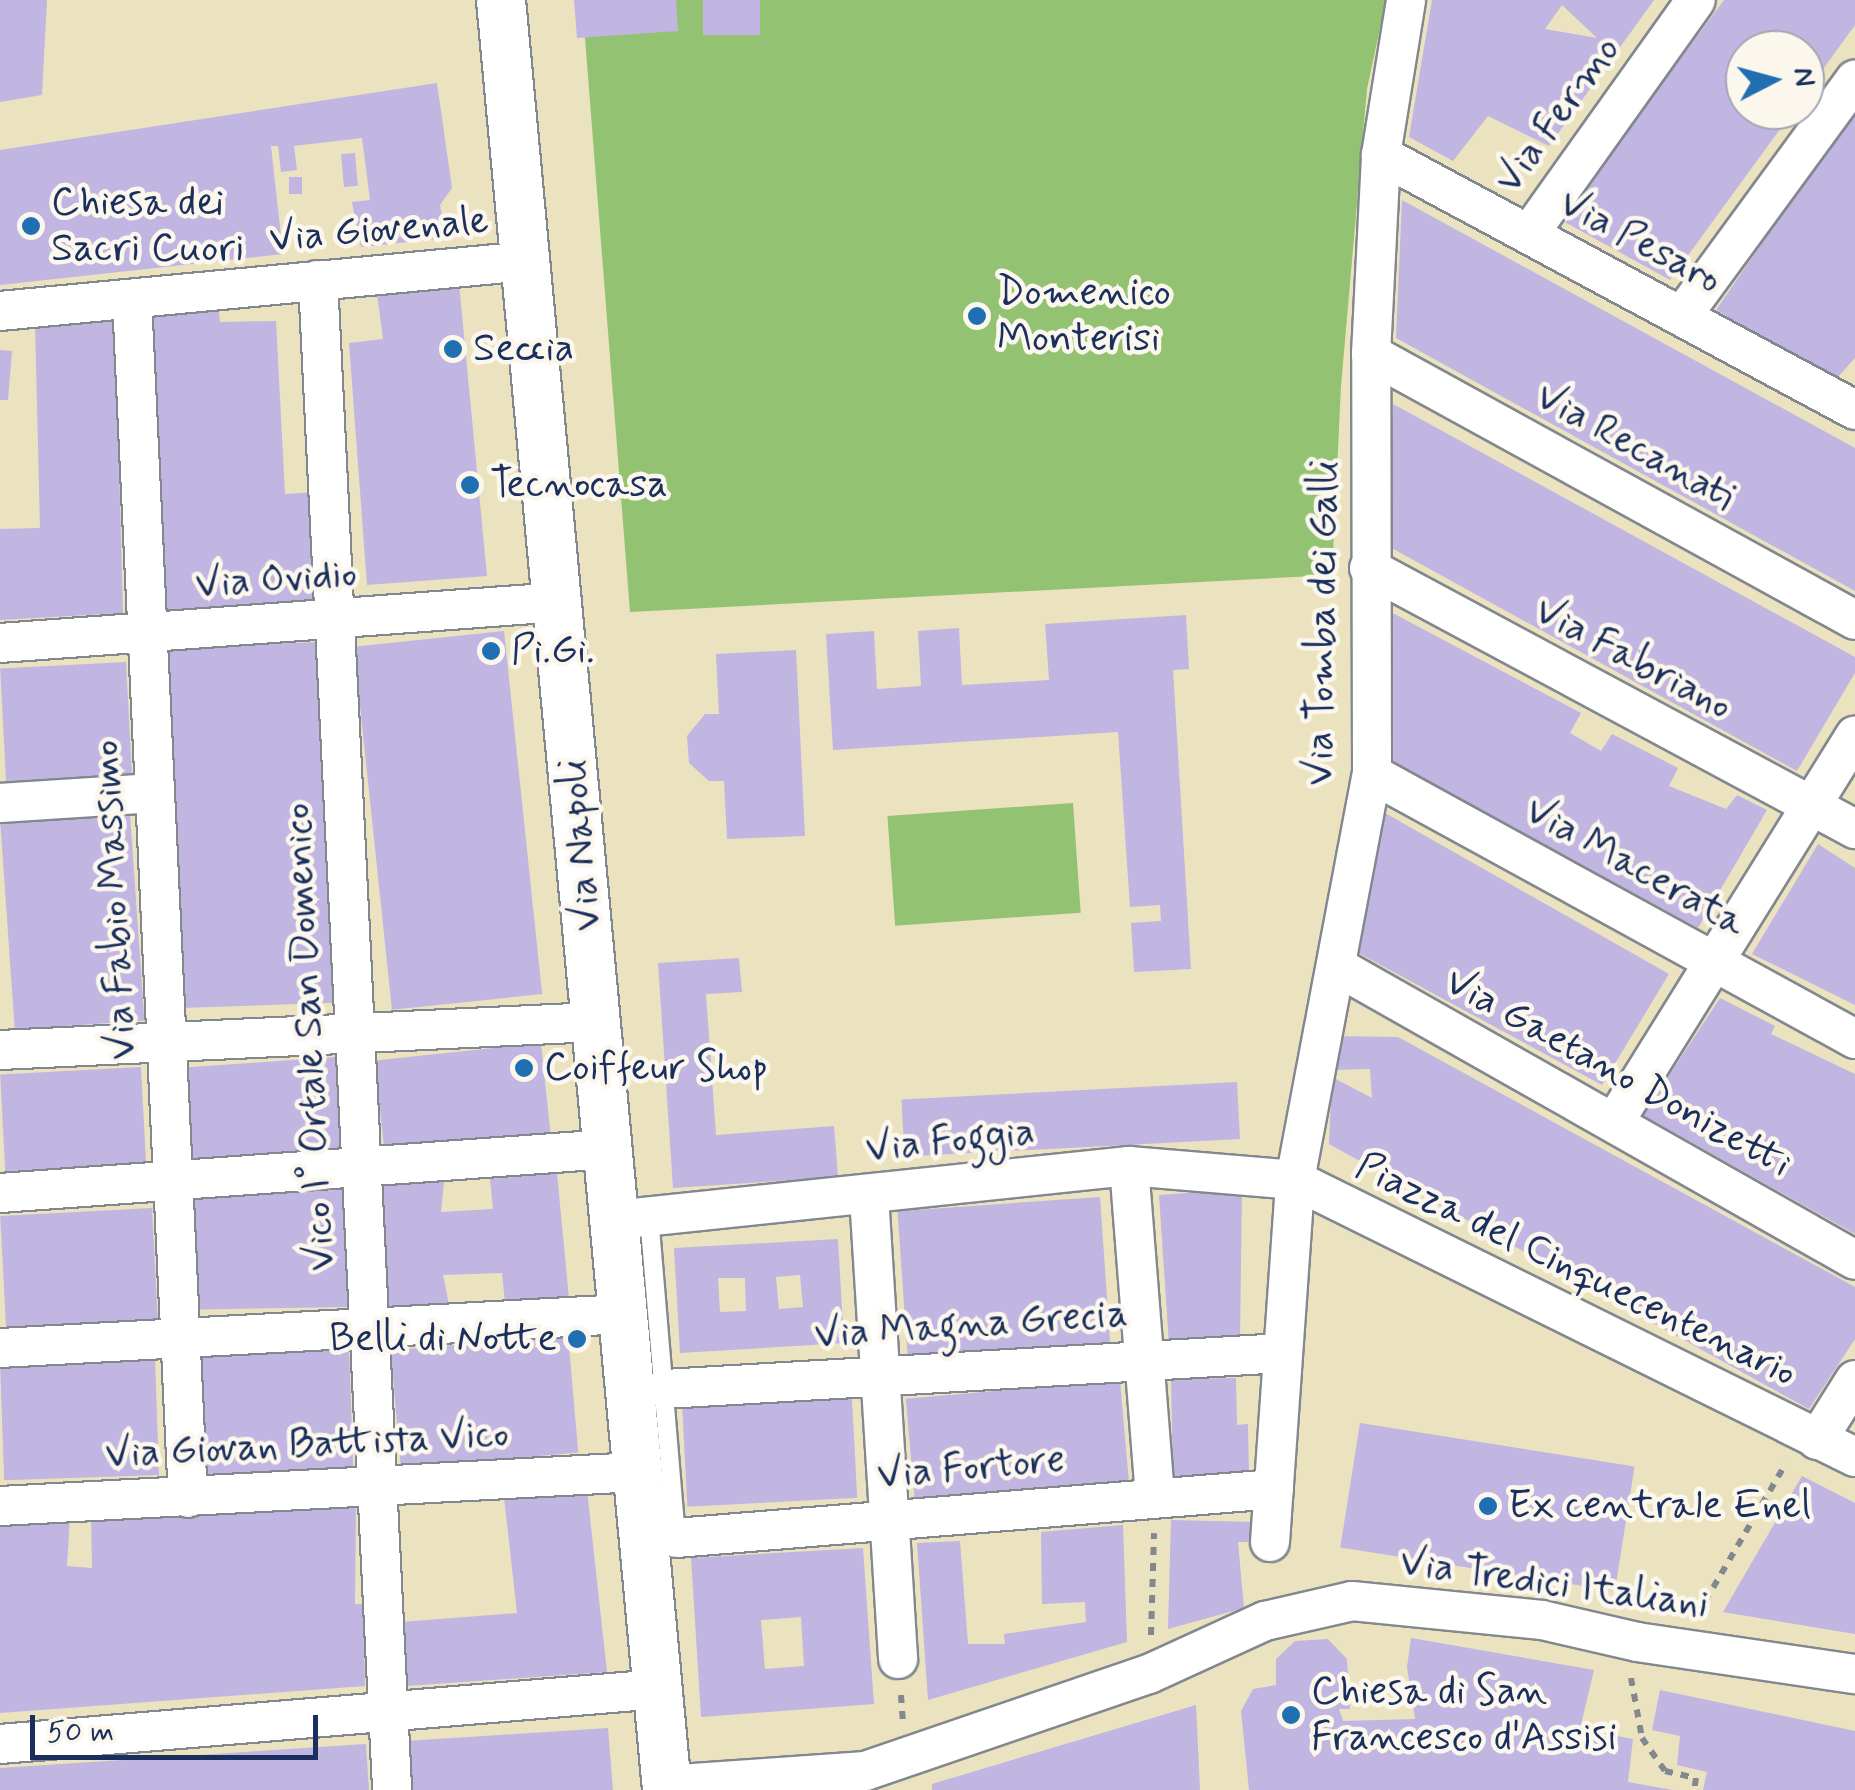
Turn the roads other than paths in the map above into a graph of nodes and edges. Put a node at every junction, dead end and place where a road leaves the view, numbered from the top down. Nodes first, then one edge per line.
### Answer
1 (501, 0) edge
2 (1406, 0) edge
3 (1696, 0) edge
4 (1855, 80) edge
5 (1381, 155) junction
6 (1529, 234) junction
7 (527, 260) junction
8 (318, 280) junction
9 (132, 299) junction
10 (0, 311) edge
11 (1682, 316) junction
12 (1372, 354) junction
13 (1851, 401) edge
14 (1369, 568) junction
15 (559, 602) junction
16 (1855, 620) edge
17 (336, 622) junction
18 (148, 634) junction
19 (0, 643) edge
20 (1855, 736) edge
21 (1372, 774) junction
22 (155, 794) junction
23 (0, 804) edge
24 (1814, 807) junction
25 (1855, 829) edge
26 (1714, 962) junction
27 (1336, 966) junction
28 (597, 1022) junction
29 (353, 1030) junction
30 (1855, 1039) edge
31 (166, 1041) junction
32 (0, 1050) edge
33 (1615, 1121) junction
34 (609, 1150) junction
35 (358, 1166) junction
36 (1129, 1166) junction
37 (173, 1176) junction
38 (1295, 1180) junction
39 (0, 1192) edge
40 (869, 1196) junction
41 (632, 1218) junction
42 (1855, 1260) edge
43 (614, 1314) junction
44 (370, 1328) junction
45 (180, 1336) junction
46 (0, 1348) edge
47 (1283, 1353) junction
48 (1142, 1359) junction
49 (882, 1376) junction
50 (1855, 1380) edge
51 (665, 1389) junction
52 (1817, 1440) junction
53 (1855, 1458) edge
54 (619, 1473) joint
55 (376, 1486) junction
56 (1274, 1489) junction
57 (188, 1498) junction
58 (0, 1506) edge
59 (1154, 1513) junction
60 (891, 1521) junction
61 (676, 1538) joint
62 (1270, 1542) dead end
63 (898, 1659) dead end
64 (1855, 1674) edge
65 (659, 1689) junction
66 (389, 1712) junction
67 (0, 1744) edge
68 (908, 1773) edge
69 (667, 1788) edge
70 (392, 1790) edge

1 - 7 street, Via Napoli
2 - 5 street, Via Tomba dei Galli
3 - 6 street, Via Fermo
4 - 11 street
5 - 6 street, Via Pesaro
5 - 12 street, Via Tomba dei Galli
6 - 11 street, Via Pesaro
7 - 8 street, Via Giovenale
7 - 15 street, Via Napoli
8 - 9 street, Via Giovenale
8 - 17 street, Vico I° Ortale San Domenico
9 - 10 street, Via Giovenale
9 - 18 street, Via Fabio Massimo
11 - 13 street, Via Pesaro
12 - 14 street, Via Tomba dei Galli
12 - 16 street, Via Recanati
14 - 21 street, Via Tomba dei Galli
14 - 24 street, Via Fabriano
15 - 17 street, Via Ovidio
15 - 28 street, Via Napoli
17 - 18 street, Via Ovidio
17 - 29 street, Vico I° Ortale San Domenico
18 - 19 street, Via Ovidio
18 - 22 street, Via Fabio Massimo
20 - 24 street
21 - 26 street, Via Macerata
21 - 27 street, Via Tomba dei Galli
22 - 23 street
22 - 31 street, Via Fabio Massimo
24 - 25 street, Via Fabriano
24 - 26 street
26 - 30 street, Via Macerata
26 - 33 street
27 - 33 street, Via Gaetano Donizetti
27 - 38 street, Via Tomba dei Galli
28 - 29 street
28 - 34 street, Via Napoli
29 - 31 street
29 - 35 street, Vico I° Ortale San Domenico
31 - 32 street
31 - 37 street, Via Fabio Massimo
33 - 42 street, Via Gaetano Donizetti
34 - 35 street
34 - 41 street, Via Napoli
35 - 37 street
35 - 44 street, Vico I° Ortale San Domenico
36 - 38 street, Via Foggia
36 - 40 street, Via Foggia
36 - 48 street
37 - 39 street
37 - 45 street, Via Fabio Massimo
38 - 47 street, Via Tomba dei Galli
38 - 52 street, Piazza del Cinquecentenario
40 - 41 street, Via Foggia
40 - 49 street
41 - 43 street, Via Napoli
41 - 51 lane, Via Napoli
43 - 44 street
43 - 54 lane, Via Napoli
43 - 65 street, Via Napoli
44 - 45 street
44 - 55 street, Vico I° Ortale San Domenico
45 - 46 street
45 - 57 street, Via Fabio Massimo
47 - 48 street, Via Magna Grecia
47 - 56 street, Via Tomba dei Galli
48 - 49 street, Via Magna Grecia
48 - 59 street
49 - 51 street, Via Magna Grecia
49 - 60 street
50 - 52 street
51 - 61 lane, Via Napoli
52 - 53 street, Piazza del Cinquecentenario
54 - 55 street, Via Giovan Battista Vico
55 - 57 street, Via Giovan Battista Vico
55 - 66 street, Vico I° Ortale San Domenico
56 - 59 street, Via Fortore
56 - 62 street, Via Tomba dei Galli
57 - 58 street, Via Giovan Battista Vico
59 - 60 street, Via Fortore
60 - 61 street, Via Fortore
60 - 63 street
64 - 68 street, Via Tredici Italiani
65 - 66 street
65 - 69 street, Via Napoli
66 - 67 street
66 - 70 street, Vico I° Ortale San Domenico
68 - 69 street, Via Tredici Italiani

